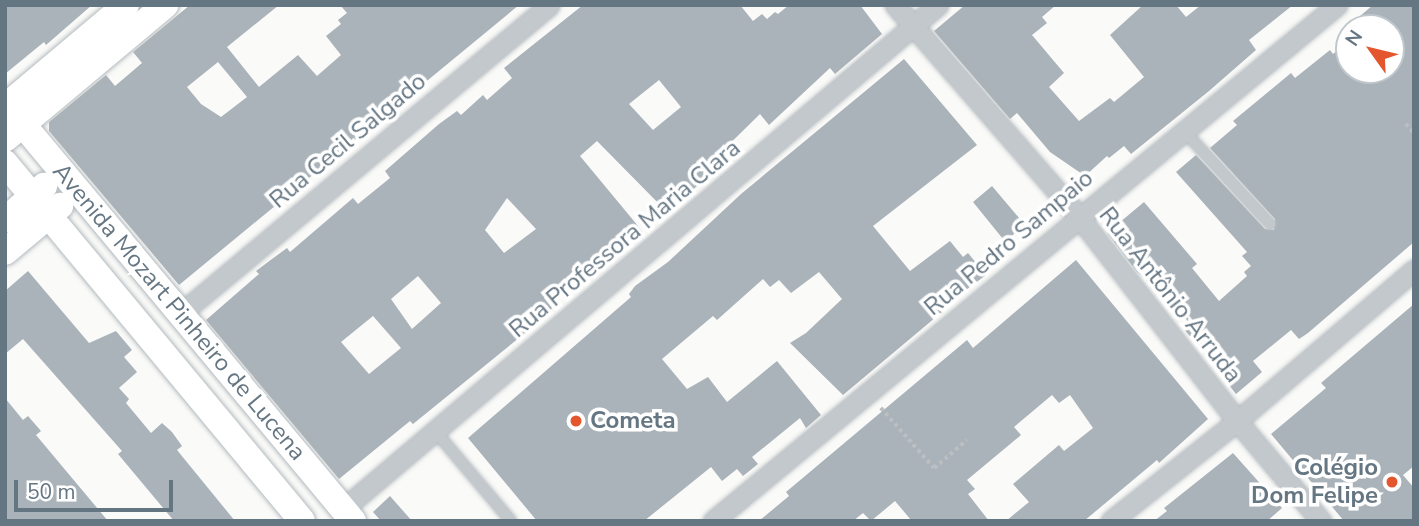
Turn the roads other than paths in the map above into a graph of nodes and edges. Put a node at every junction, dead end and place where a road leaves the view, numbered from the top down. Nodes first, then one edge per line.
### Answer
1 (126, 5) edge
2 (165, 5) edge
3 (549, 5) edge
4 (895, 5) edge
5 (938, 5) edge
6 (1337, 5) edge
7 (912, 26) junction
8 (9, 116) edge
9 (1184, 131) junction
10 (5, 163) edge
11 (61, 171) junction
12 (78, 192) junction
13 (41, 206) junction
14 (1079, 217) junction
15 (5, 220) edge
16 (1270, 224) dead end
17 (5, 252) edge
18 (1414, 270) edge
19 (180, 314) junction
20 (210, 350) junction
21 (181, 375) junction
22 (1237, 421) junction
23 (436, 432) junction
24 (348, 515) edge
25 (302, 521) edge
26 (511, 521) edge
27 (713, 521) edge
28 (1111, 521) edge
29 (1321, 521) edge

1 - 8 main road
2 - 8 main road
3 - 19 street, Rua Cecil Salgado
4 - 7 street, Rua Antônio Arruda
5 - 7 street, Rua Professora Maria Clara
6 - 9 street, Rua Pedro Sampaio
7 - 14 street, Rua Antônio Arruda
7 - 23 street, Rua Professora Maria Clara
8 - 11 main road, Avenida Mozart Pinheiro de Lucena
9 - 14 street, Rua Pedro Sampaio
9 - 16 lane
10 - 13 main road, Avenida Mozart Pinheiro de Lucena
11 - 12 main road, Avenida Mozart Pinheiro de Lucena
11 - 13 main road
12 - 13 main road
12 - 19 main road, Avenida Mozart Pinheiro de Lucena
13 - 15 main road
13 - 17 main road
13 - 21 main road, Avenida Mozart Pinheiro de Lucena
14 - 22 street, Rua Antônio Arruda
14 - 27 street, Rua Pedro Sampaio
18 - 22 street
19 - 20 main road, Avenida Mozart Pinheiro de Lucena
20 - 21 main road
20 - 24 main road, Avenida Mozart Pinheiro de Lucena
21 - 25 main road, Avenida Mozart Pinheiro de Lucena
22 - 28 street
22 - 29 street, Rua Antônio Arruda
23 - 24 street, Rua Professora Maria Clara
23 - 26 lane

